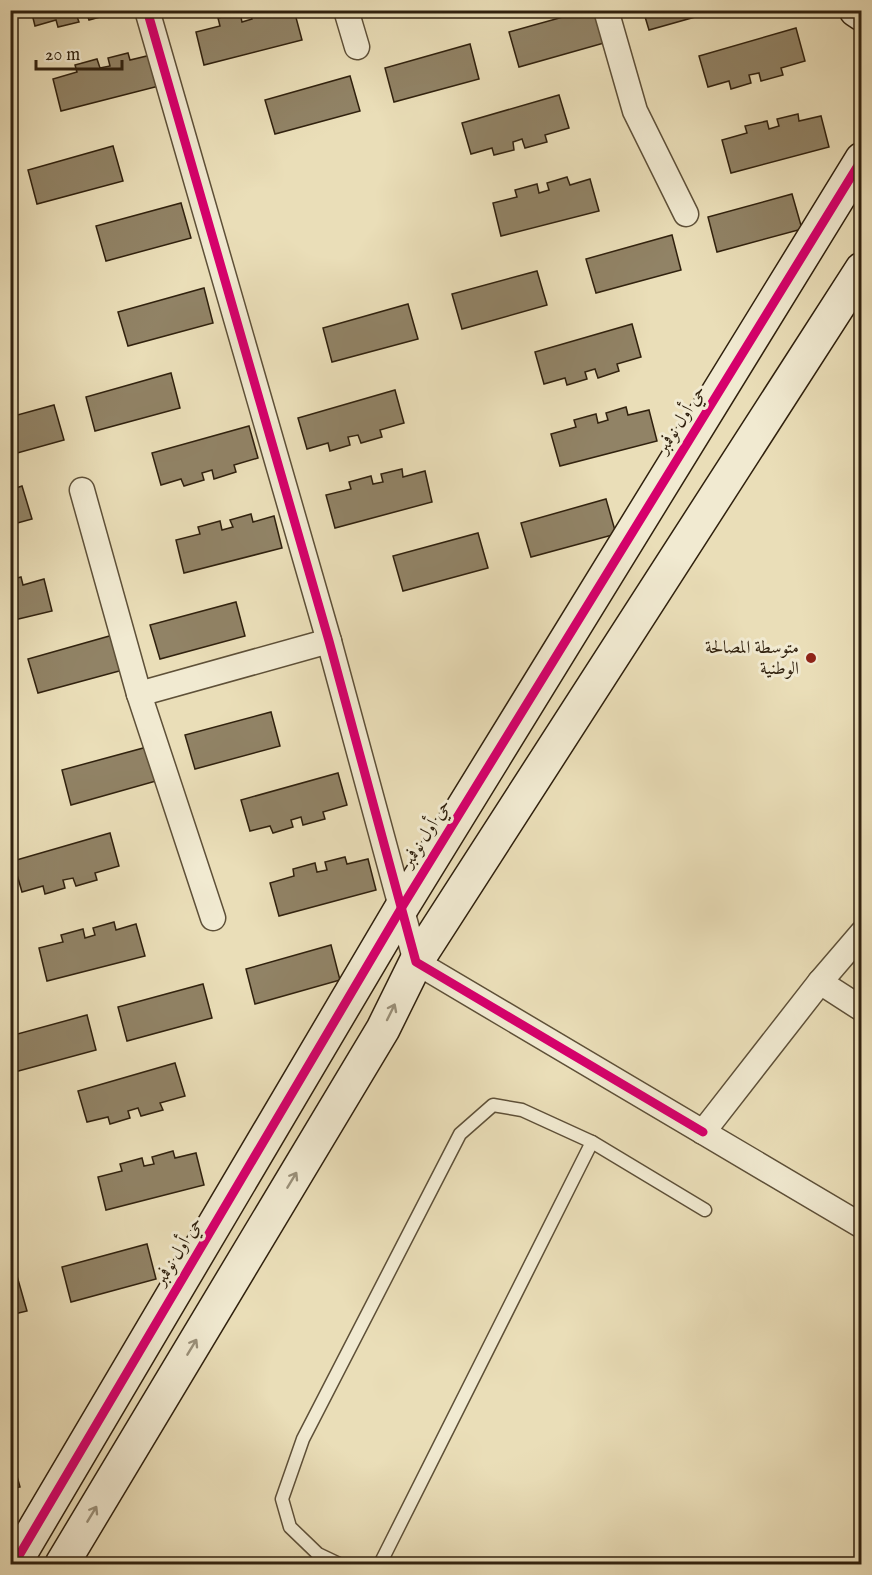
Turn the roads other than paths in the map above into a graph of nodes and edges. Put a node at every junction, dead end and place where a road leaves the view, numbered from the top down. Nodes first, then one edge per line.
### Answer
1 (147, 10) edge
2 (346, 10) edge
3 (606, 10) edge
4 (856, 10) edge
5 (861, 14) edge
6 (357, 47) dead end
7 (861, 159) edge
8 (686, 214) dead end
9 (861, 269) edge
10 (82, 490) dead end
11 (328, 640) junction
12 (139, 694) junction
13 (402, 907) junction
14 (213, 918) dead end
15 (861, 933) edge
16 (416, 962) junction
17 (820, 982) junction
18 (861, 1009) edge
19 (703, 1132) junction
20 (592, 1142) junction
21 (705, 1210) dead end
22 (861, 1226) edge
23 (14, 1564) edge
24 (62, 1564) edge
25 (339, 1564) edge
26 (380, 1564) edge

1 - 11 street
2 - 6 street
3 - 8 street
4 - 5 street
7 - 13 street, حي أول نوفمبر
9 - 16 street
10 - 12 street
11 - 12 street
11 - 13 street
12 - 14 street
13 - 16 street
13 - 23 street, حي أول نوفمبر
15 - 17 street
16 - 19 street
24 -> 16 street
17 - 18 street
17 - 19 street
19 - 22 street
20 - 21 lane
20 - 25 lane
20 - 26 lane

